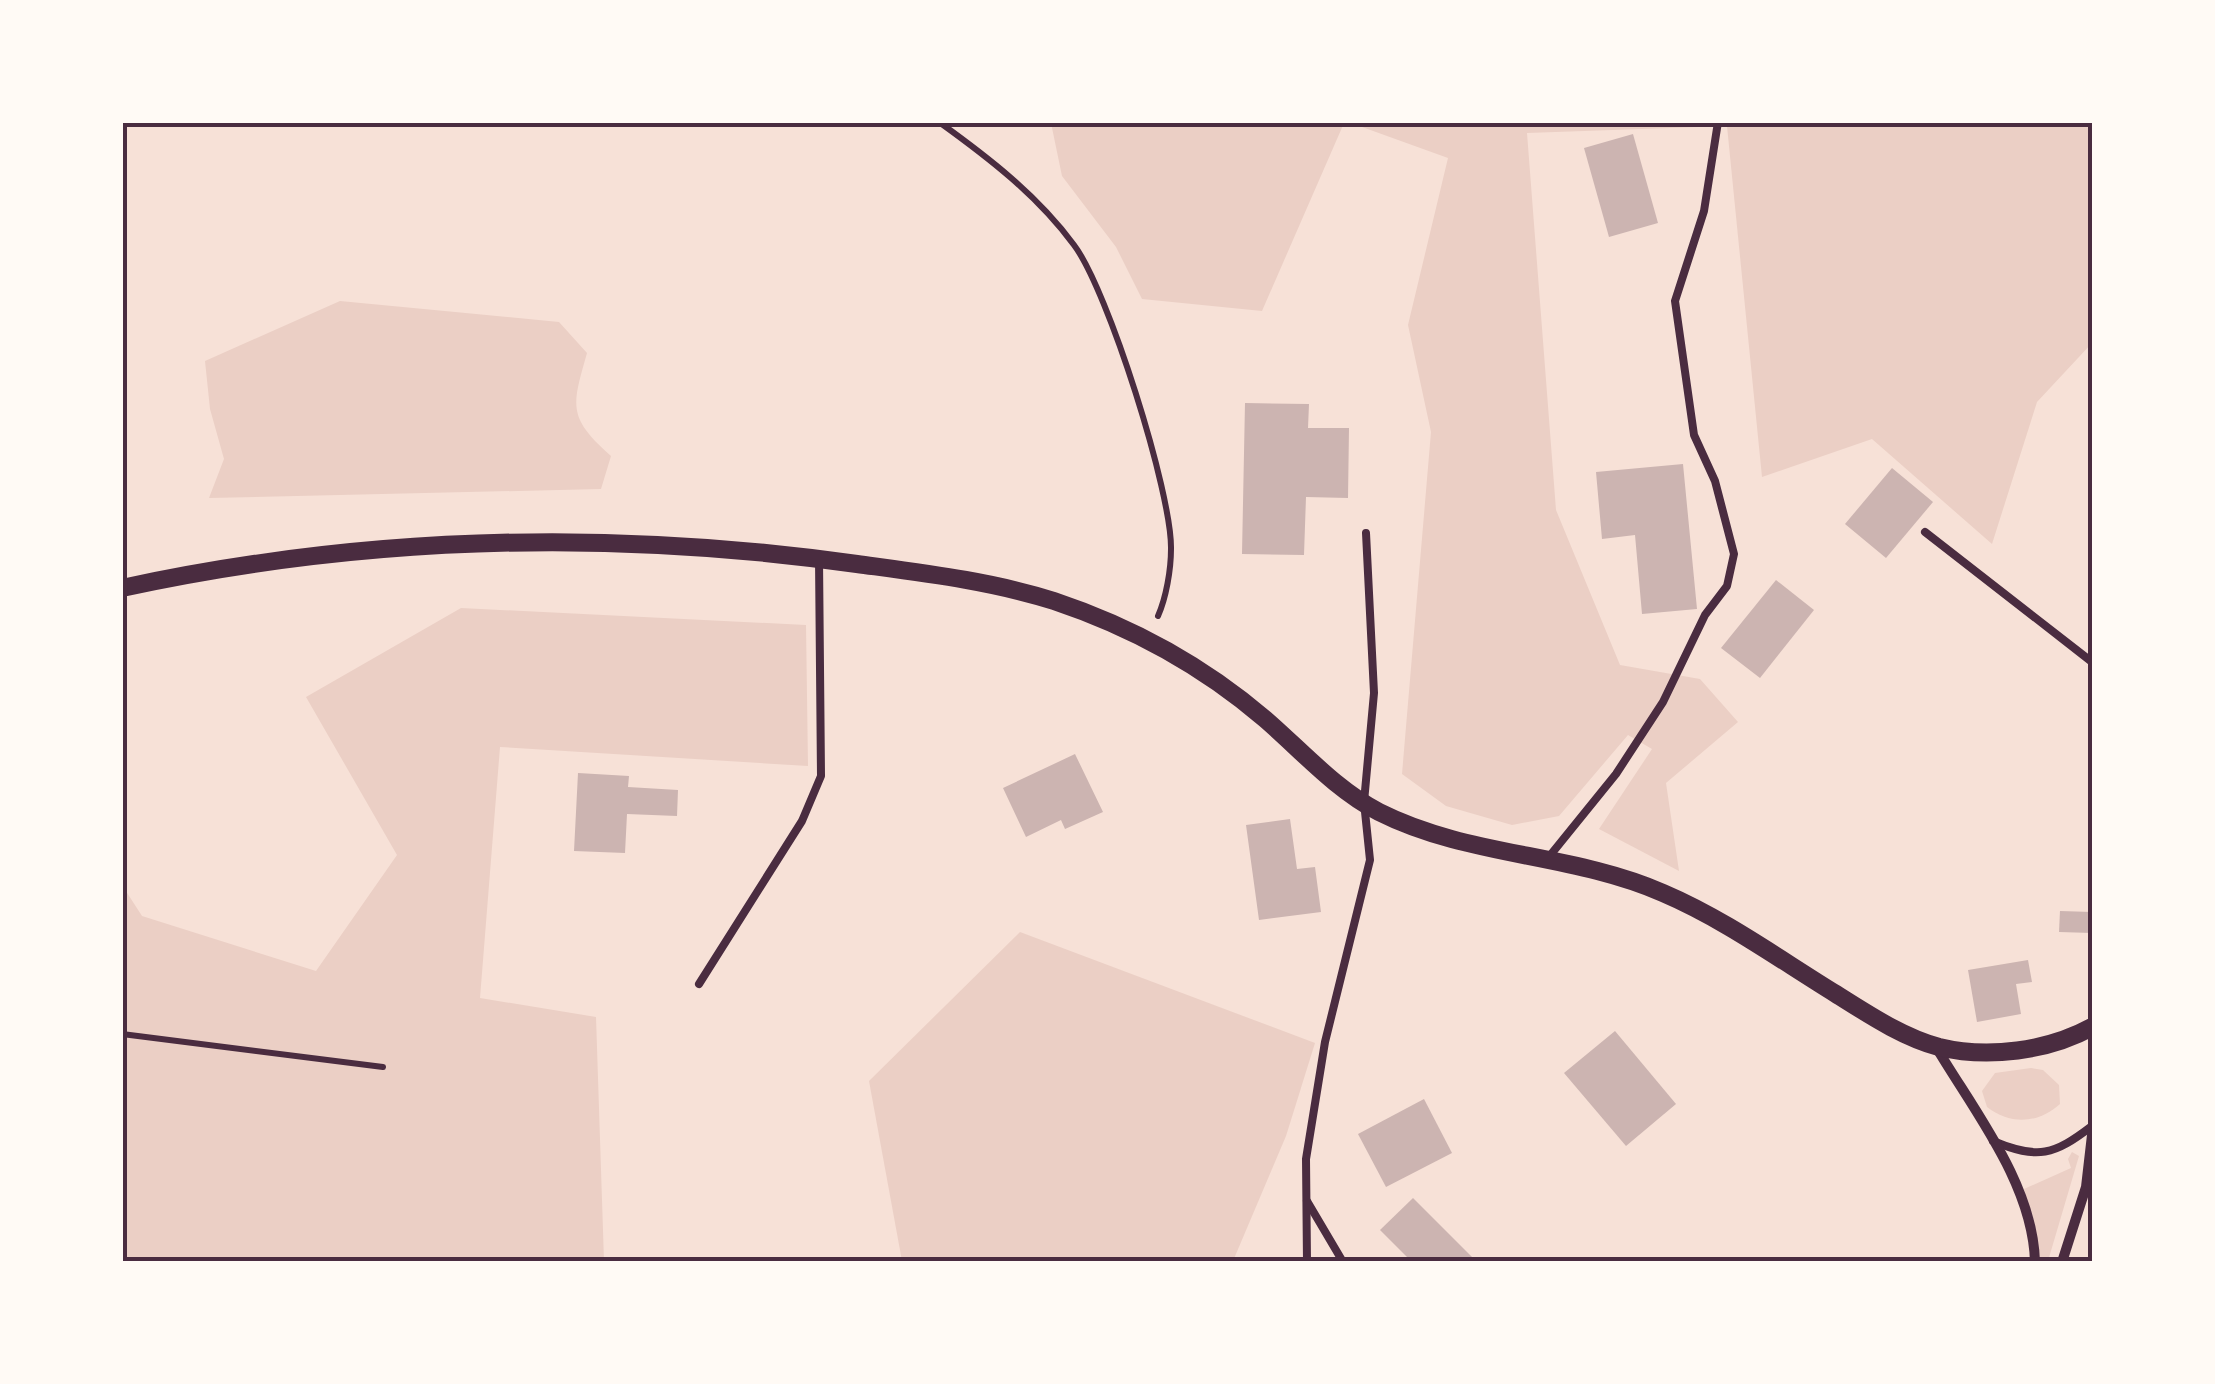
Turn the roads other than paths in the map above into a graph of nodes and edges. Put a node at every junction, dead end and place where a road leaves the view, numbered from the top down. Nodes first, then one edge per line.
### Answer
1 (1718, 122) edge
2 (1925, 532) dead end
3 (1366, 533) dead end
4 (819, 559) junction
5 (122, 588) edge
6 (2092, 662) edge
7 (1364, 802) junction
8 (1548, 858) junction
9 (699, 984) dead end
10 (2092, 1026) edge
11 (1936, 1046) junction
12 (2092, 1126) edge
13 (2092, 1135) edge
14 (1994, 1142) junction
15 (1306, 1201) junction
16 (1307, 1262) edge
17 (1343, 1262) edge
18 (2035, 1262) edge
19 (2062, 1262) edge

1 - 8 lane
2 - 6 lane
3 - 7 lane
4 - 5 street
4 - 7 street
4 - 9 lane
7 - 8 street
7 - 15 lane
8 - 11 street
10 - 11 street
11 - 14 street
12 - 14 lane
13 - 19 street
14 - 18 street
15 - 16 lane
15 - 17 lane

